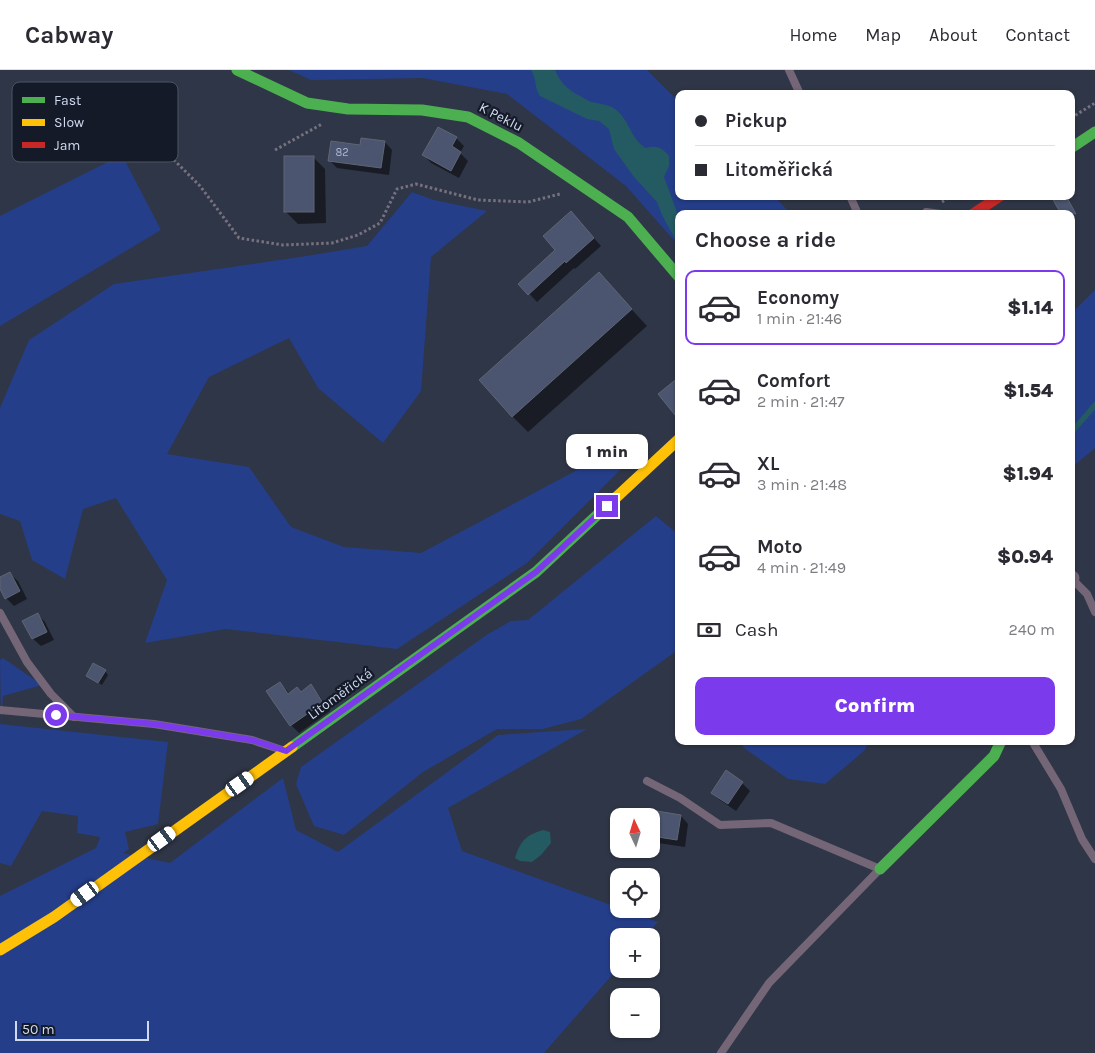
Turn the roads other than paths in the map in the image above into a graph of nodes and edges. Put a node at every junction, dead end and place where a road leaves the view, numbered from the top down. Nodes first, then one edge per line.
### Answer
1 (237, 70) edge
2 (789, 70) edge
3 (798, 90) edge
4 (1095, 132) edge
5 (1075, 145) edge
6 (994, 200) edge
7 (979, 210) edge
8 (675, 272) edge
9 (675, 443) edge
10 (1075, 581) edge
11 (1095, 612) edge
12 (0, 613) edge
13 (0, 710) edge
14 (74, 716) junction
15 (998, 745) edge
16 (1034, 745) edge
17 (286, 751) junction
18 (647, 781) dead end
19 (1095, 859) edge
20 (880, 869) junction
21 (0, 950) edge
22 (721, 1053) edge

1 - 8 street, K Peklu
2 - 3 lane
4 - 5 street
6 - 7 street
9 - 17 street, Litoměřická
10 - 11 lane
12 - 14 lane
13 - 14 lane
14 - 17 lane
15 - 20 street
16 - 19 lane
17 - 21 street, Litoměřická
18 - 20 lane
20 - 22 lane

